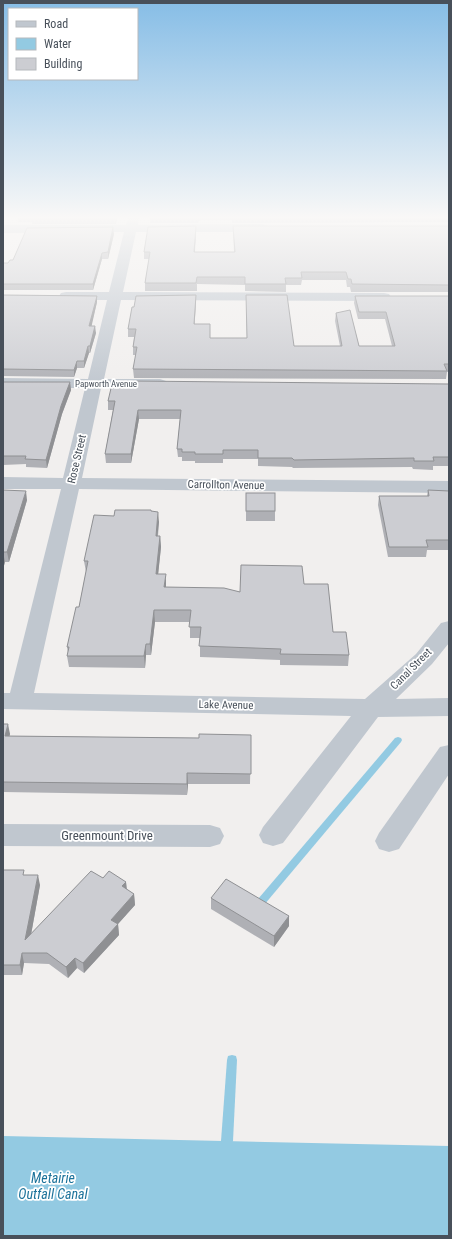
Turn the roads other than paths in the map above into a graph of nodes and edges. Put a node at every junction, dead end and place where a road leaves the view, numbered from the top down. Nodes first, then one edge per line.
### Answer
1 (120, 274) edge
2 (51, 296) edge
3 (115, 296) junction
4 (393, 298) edge
5 (3, 383) edge
6 (95, 384) junction
7 (173, 384) edge
8 (3, 483) edge
9 (71, 483) junction
10 (449, 487) edge
11 (449, 628) edge
12 (12, 701) edge
13 (449, 707) edge
14 (371, 708) junction
15 (449, 754) edge
16 (3, 835) edge
17 (273, 835) dead end
18 (210, 836) dead end
19 (389, 841) dead end

1 - 3 street, Rose Street
2 - 3 street
3 - 4 street
3 - 6 street, Rose Street
5 - 6 street, Papworth Avenue
6 - 7 street, Papworth Avenue
6 - 9 street, Rose Street
8 - 9 street, Carrollton Avenue
9 - 10 street, Carrollton Avenue
9 - 12 street, Rose Street
11 - 14 street, Canal Street
12 - 14 street, Lake Avenue
13 - 14 street, Lake Avenue
14 - 17 street, Canal Street
15 - 19 street
16 - 18 street, Greenmount Drive

